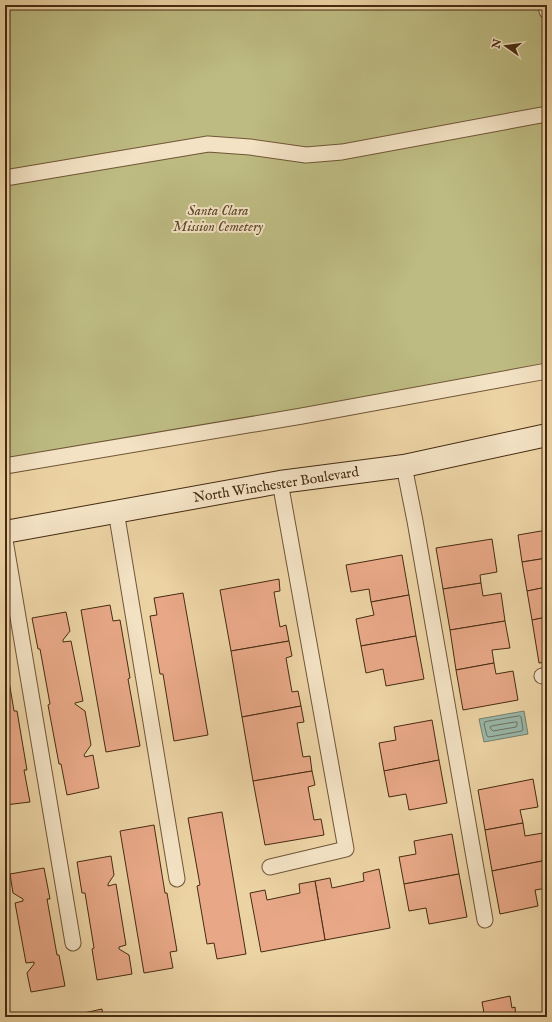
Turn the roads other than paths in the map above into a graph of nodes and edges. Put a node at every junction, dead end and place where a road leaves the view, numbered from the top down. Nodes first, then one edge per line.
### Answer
1 (546, 5) edge
2 (547, 11) edge
3 (547, 114) edge
4 (5, 178) edge
5 (547, 371) edge
6 (547, 435) edge
7 (5, 466) edge
8 (404, 466) junction
9 (280, 482) junction
10 (116, 511) junction
11 (5, 532) edge
12 (5, 540) edge
13 (270, 867) dead end
14 (177, 879) dead end
15 (485, 920) dead end
16 (73, 943) dead end

1 - 2 lane
3 - 4 lane
5 - 7 lane
6 - 8 main road, North Winchester Boulevard
8 - 9 main road, North Winchester Boulevard
8 - 15 lane
9 - 10 main road, North Winchester Boulevard
9 - 13 lane
10 - 11 main road, North Winchester Boulevard
10 - 14 lane
12 - 16 lane

